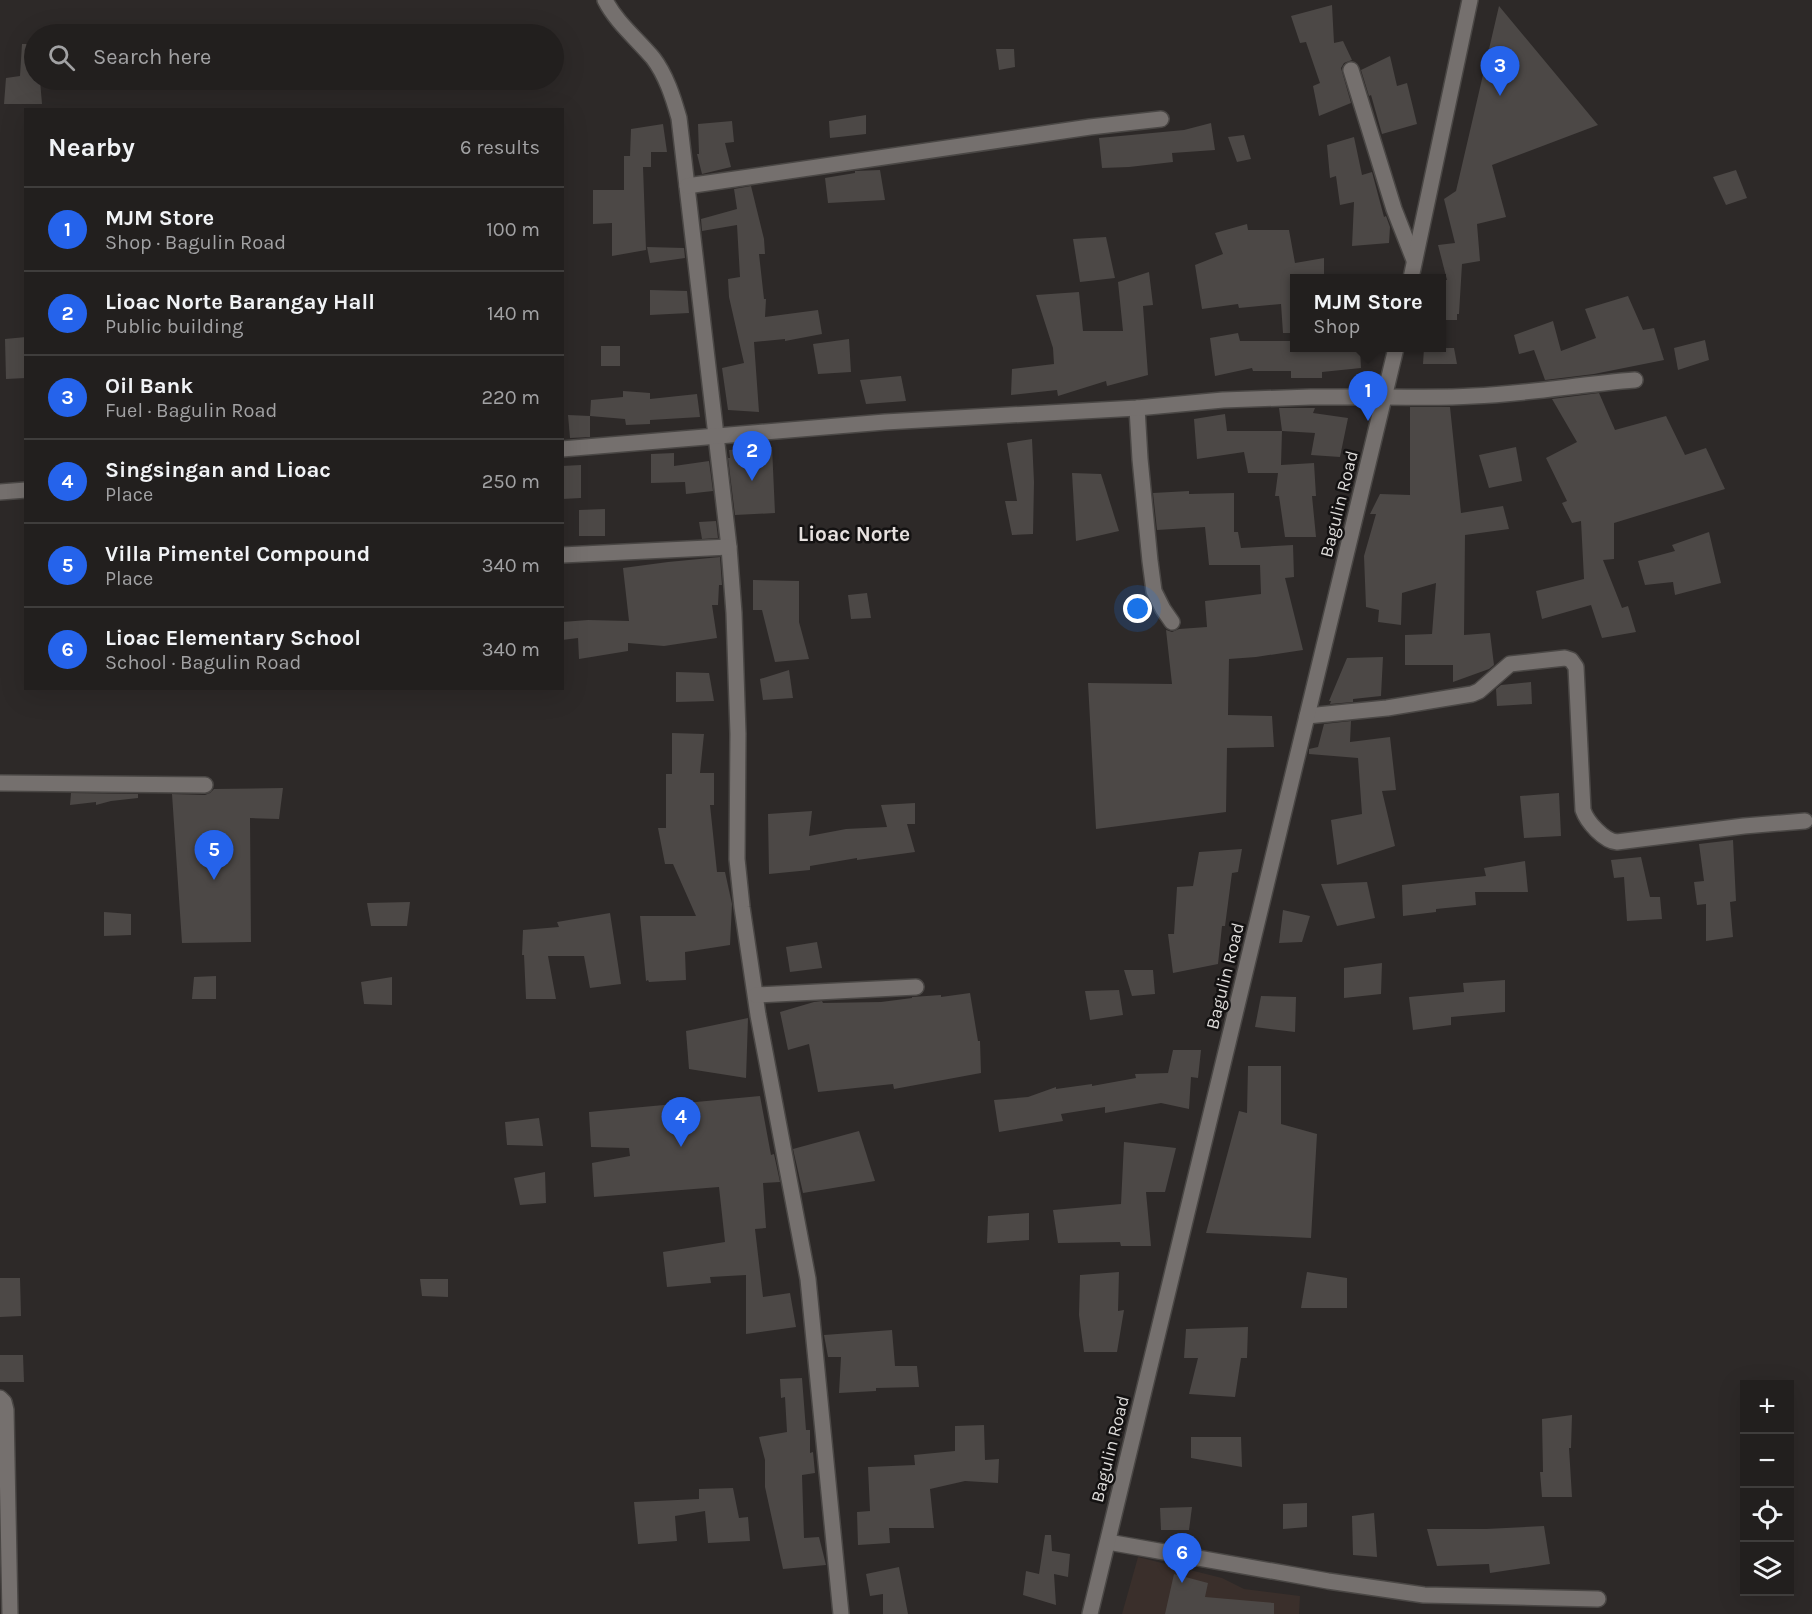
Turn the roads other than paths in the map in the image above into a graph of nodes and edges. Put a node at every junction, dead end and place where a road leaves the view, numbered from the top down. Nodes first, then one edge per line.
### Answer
1 (605, 0) edge
2 (1470, 0) edge
3 (1351, 70) dead end
4 (1161, 119) dead end
5 (687, 186) junction
6 (1414, 260) junction
7 (1412, 274) edge
8 (1395, 352) edge
9 (1635, 380) dead end
10 (1384, 397) junction
11 (1137, 408) junction
12 (715, 436) junction
13 (564, 449) edge
14 (24, 490) edge
15 (0, 492) edge
16 (729, 547) junction
17 (564, 555) edge
18 (1172, 621) dead end
19 (1307, 717) junction
20 (0, 783) edge
21 (205, 784) dead end
22 (1805, 822) dead end
23 (916, 987) dead end
24 (756, 995) junction
25 (0, 1398) edge
26 (3, 1459) edge
27 (1108, 1542) junction
28 (1598, 1599) dead end
29 (10, 1614) edge
30 (841, 1614) edge
31 (1090, 1614) edge

1 - 5 street
2 - 6 street
3 - 6 street
4 - 5 street
5 - 12 street
6 - 7 street
8 - 10 street, Bagulin Road
9 - 10 street
10 - 11 street
10 - 19 street, Bagulin Road
11 - 12 street
11 - 18 street
12 - 13 street
12 - 16 street
14 - 15 street
16 - 17 street
16 - 24 street
19 - 22 street
19 - 27 street, Bagulin Road
20 - 21 street
23 - 24 street
24 - 30 street
25 - 26 street
26 - 29 street
27 - 28 street
27 - 31 street, Bagulin Road

